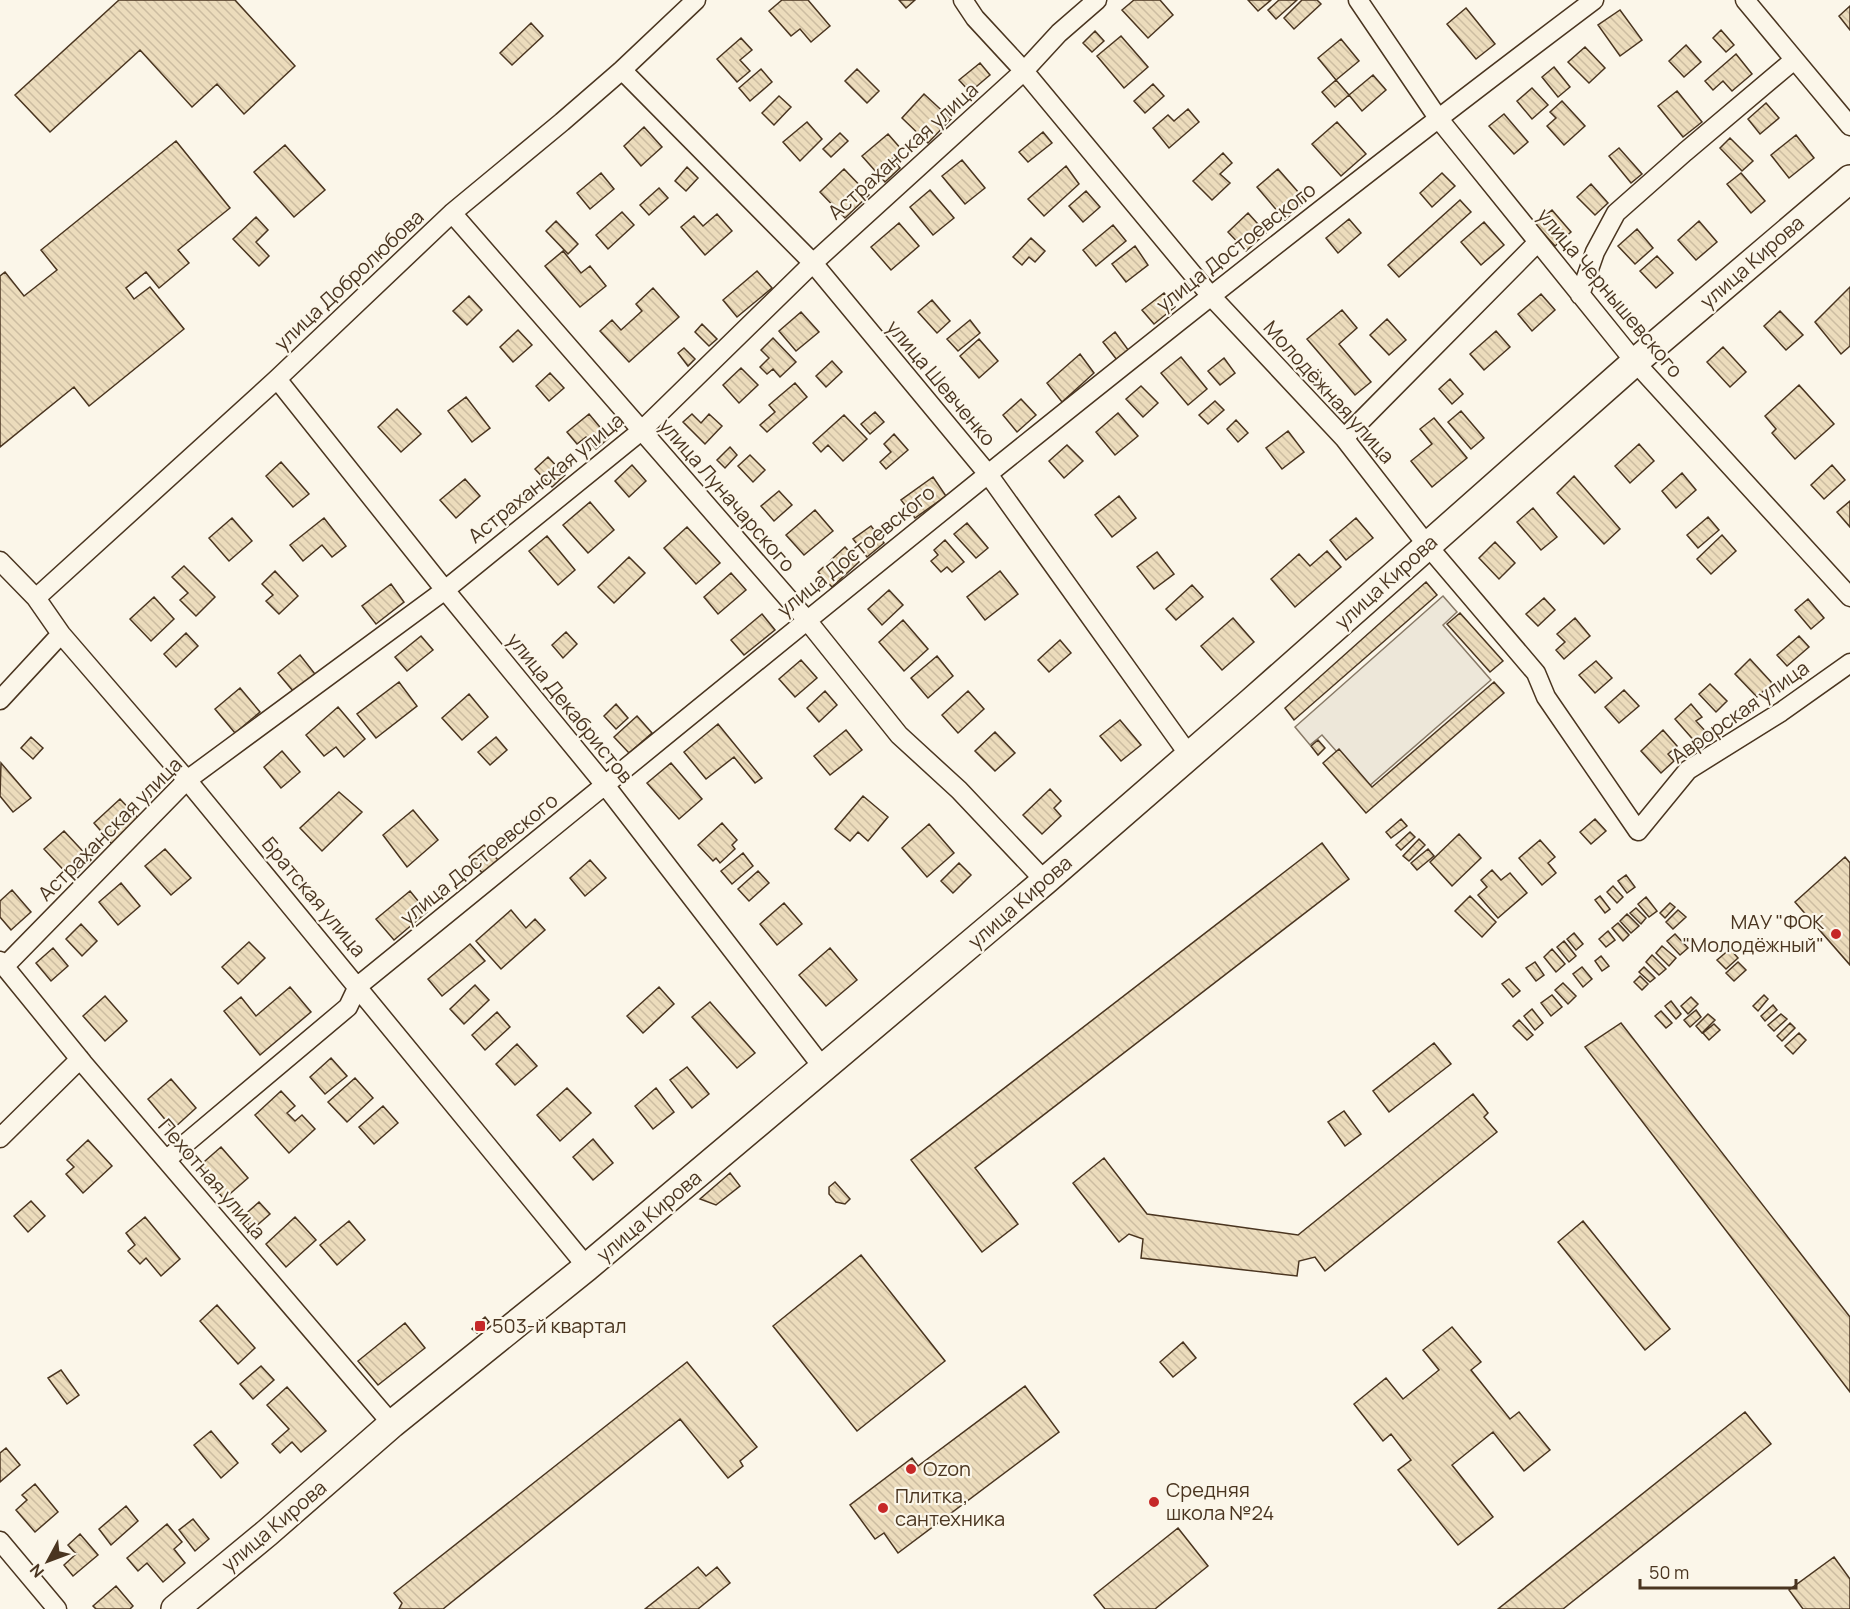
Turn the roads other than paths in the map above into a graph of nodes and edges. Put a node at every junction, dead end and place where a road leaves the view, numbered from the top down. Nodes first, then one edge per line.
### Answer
1 (696, 0) edge
2 (963, 0) edge
3 (1096, 0) edge
4 (1358, 0) edge
5 (1594, 0) edge
6 (1745, 0) edge
7 (1794, 60) junction
8 (622, 70) junction
9 (1023, 71) junction
10 (1438, 118) junction
11 (1850, 126) edge
12 (1850, 178) edge
13 (452, 213) junction
14 (1537, 243) junction
15 (813, 263) junction
16 (1210, 295) junction
17 (1580, 295) junction
18 (1635, 362) junction
19 (278, 379) junction
20 (642, 431) junction
21 (1344, 438) junction
22 (988, 474) junction
23 (1427, 545) junction
24 (0, 561) edge
25 (444, 590) junction
26 (1850, 597) edge
27 (36, 598) junction
28 (806, 620) junction
29 (61, 633) junction
30 (1850, 663) edge
31 (0, 700) edge
32 (1189, 755) junction
33 (187, 780) junction
34 (605, 785) junction
35 (1638, 831) joint
36 (1045, 881) junction
37 (2, 964) edge
38 (358, 986) junction
39 (80, 1059) junction
40 (824, 1069) junction
41 (0, 1138) edge
42 (166, 1160) junction
43 (587, 1267) junction
44 (392, 1424) junction
45 (0, 1541) edge
46 (57, 1609) edge
47 (176, 1609) edge

1 - 8 street, улица Добролюбова
2 - 9 street, Молодёжная улица
3 - 9 street, Астраханская улица
4 - 10 street, улица Чернышевского
5 - 10 street, улица Достоевского
6 - 7 street
7 - 11 street
7 - 17 street
8 - 13 street, улица Добролюбова
8 - 15 street, улица Шевченко
9 - 15 street, Астраханская улица
9 - 16 street, Молодёжная улица
10 - 14 street, улица Чернышевского
10 - 16 street, улица Достоевского
12 - 18 main road, улица Кирова
13 - 19 street, улица Добролюбова
13 - 20 street, улица Луначарского
14 - 17 street, улица Чернышевского
14 - 21 street
15 - 20 street, Астраханская улица
15 - 22 street, улица Шевченко
16 - 21 street, Молодёжная улица
16 - 22 street, улица Достоевского
17 - 18 street, улица Чернышевского
18 - 23 main road, улица Кирова
18 - 26 street, улица Чернышевского
19 - 25 street, улица Декабристов
19 - 27 street, улица Добролюбова
20 - 25 street, Астраханская улица
20 - 28 street, улица Луначарского
21 - 23 street, Молодёжная улица
22 - 28 street, улица Достоевского
22 - 32 street, улица Шевченко
23 - 32 main road, улица Кирова
23 - 35 street, Молодёжная улица
24 - 27 street, Братская улица
25 - 33 street, Астраханская улица
25 - 34 street, улица Декабристов
27 - 29 street, Братская улица
28 - 34 street, улица Достоевского
28 - 36 street, улица Луначарского
29 - 31 street
29 - 33 street, Братская улица
30 - 35 street, Аврорская улица
32 - 36 main road, улица Кирова
33 - 37 street, Астраханская улица
33 - 38 street, Братская улица
34 - 38 street, улица Достоевского
34 - 40 street, улица Декабристов
36 - 40 main road, улица Кирова
37 - 39 street, Пехотная улица
38 - 42 street, улица Достоевского
38 - 43 street, Братская улица
39 - 41 street
39 - 42 street, Пехотная улица
40 - 43 main road, улица Кирова
42 - 44 street, Пехотная улица
43 - 44 main road, улица Кирова
44 - 47 main road, улица Кирова
45 - 46 street

